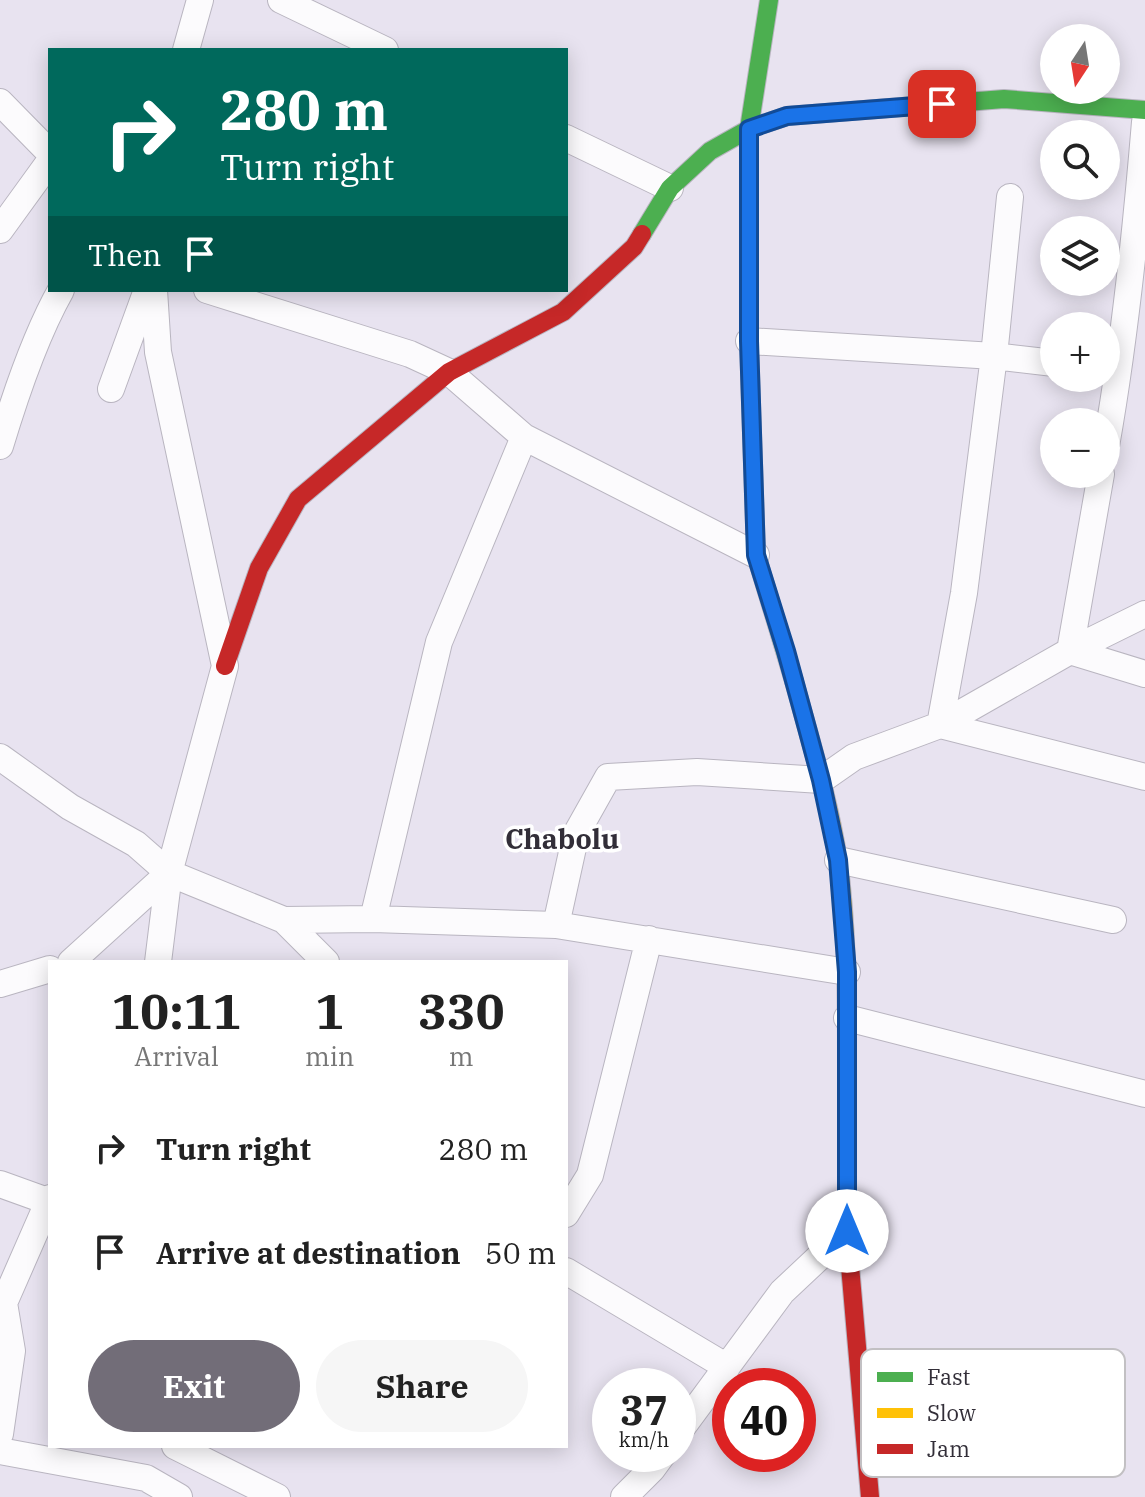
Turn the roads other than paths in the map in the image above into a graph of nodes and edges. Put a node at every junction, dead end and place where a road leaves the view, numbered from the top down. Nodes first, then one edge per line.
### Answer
1 (200, 0) edge
2 (281, 0) edge
3 (769, 0) edge
4 (187, 48) edge
5 (381, 48) edge
6 (0, 102) edge
7 (1145, 110) edge
8 (1145, 122) edge
9 (749, 129) junction
10 (568, 139) edge
11 (48, 151) edge
12 (48, 164) edge
13 (670, 188) junction
14 (1010, 197) dead end
15 (0, 230) edge
16 (60, 292) edge
17 (146, 292) edge
18 (154, 292) edge
19 (213, 292) edge
20 (1120, 324) edge
21 (749, 341) junction
22 (994, 356) junction
23 (1040, 361) edge
24 (449, 372) junction
25 (111, 389) dead end
26 (524, 437) junction
27 (0, 446) edge
28 (1099, 488) edge
29 (756, 555) junction
30 (1145, 614) edge
31 (1070, 651) junction
32 (225, 666) junction
33 (1145, 674) edge
34 (940, 725) junction
35 (0, 757) edge
36 (1145, 777) edge
37 (821, 780) junction
38 (838, 860) junction
39 (169, 873) junction
40 (373, 919) junction
41 (284, 920) junction
42 (1113, 920) dead end
43 (556, 925) junction
44 (649, 939) junction
45 (73, 960) edge
46 (158, 960) edge
47 (324, 960) edge
48 (48, 970) edge
49 (847, 972) junction
50 (0, 984) edge
51 (847, 1018) junction
52 (1145, 1094) edge
53 (0, 1184) edge
54 (48, 1201) edge
55 (48, 1203) edge
56 (568, 1211) edge
57 (847, 1231) junction
58 (568, 1272) edge
59 (6, 1349) edge
60 (727, 1367) junction
61 (861, 1393) edge
62 (696, 1409) edge
63 (0, 1434) edge
64 (179, 1448) edge
65 (0, 1451) edge
66 (649, 1472) edge
67 (868, 1477) edge
68 (148, 1488) edge
69 (179, 1497) edge
70 (277, 1497) edge
71 (624, 1497) edge
72 (870, 1497) edge

1 - 4 street
2 - 5 street
3 - 9 street
6 - 11 street
7 - 9 street
8 - 20 street
9 - 13 street
9 - 21 street
10 - 13 street
12 - 15 street
13 - 24 street
14 - 22 street
16 - 27 street
17 - 25 street
18 - 32 street
19 - 24 street
21 - 22 street
21 - 29 street
22 - 23 street
22 - 34 street
24 - 26 street
24 - 32 street
26 - 29 street
26 - 40 street
28 - 31 street
29 - 37 street
30 - 31 street
31 - 33 street
31 - 34 street
32 - 39 street
34 - 36 street
34 - 37 street
35 - 39 street
37 - 38 street
37 - 43 street
38 - 42 street
38 - 49 street
39 - 41 street
39 - 45 street
39 - 46 street
40 - 41 street
40 - 43 street
41 - 47 street
43 - 44 street
44 - 49 street
44 - 56 street
48 - 50 street
49 - 51 street
51 - 52 street
51 - 57 street
53 - 54 street
55 - 59 street
57 - 60 street
57 - 61 street
58 - 60 street
59 - 63 street
60 - 62 street
64 - 70 street
65 - 68 street
66 - 71 street
67 - 72 street
68 - 69 street

